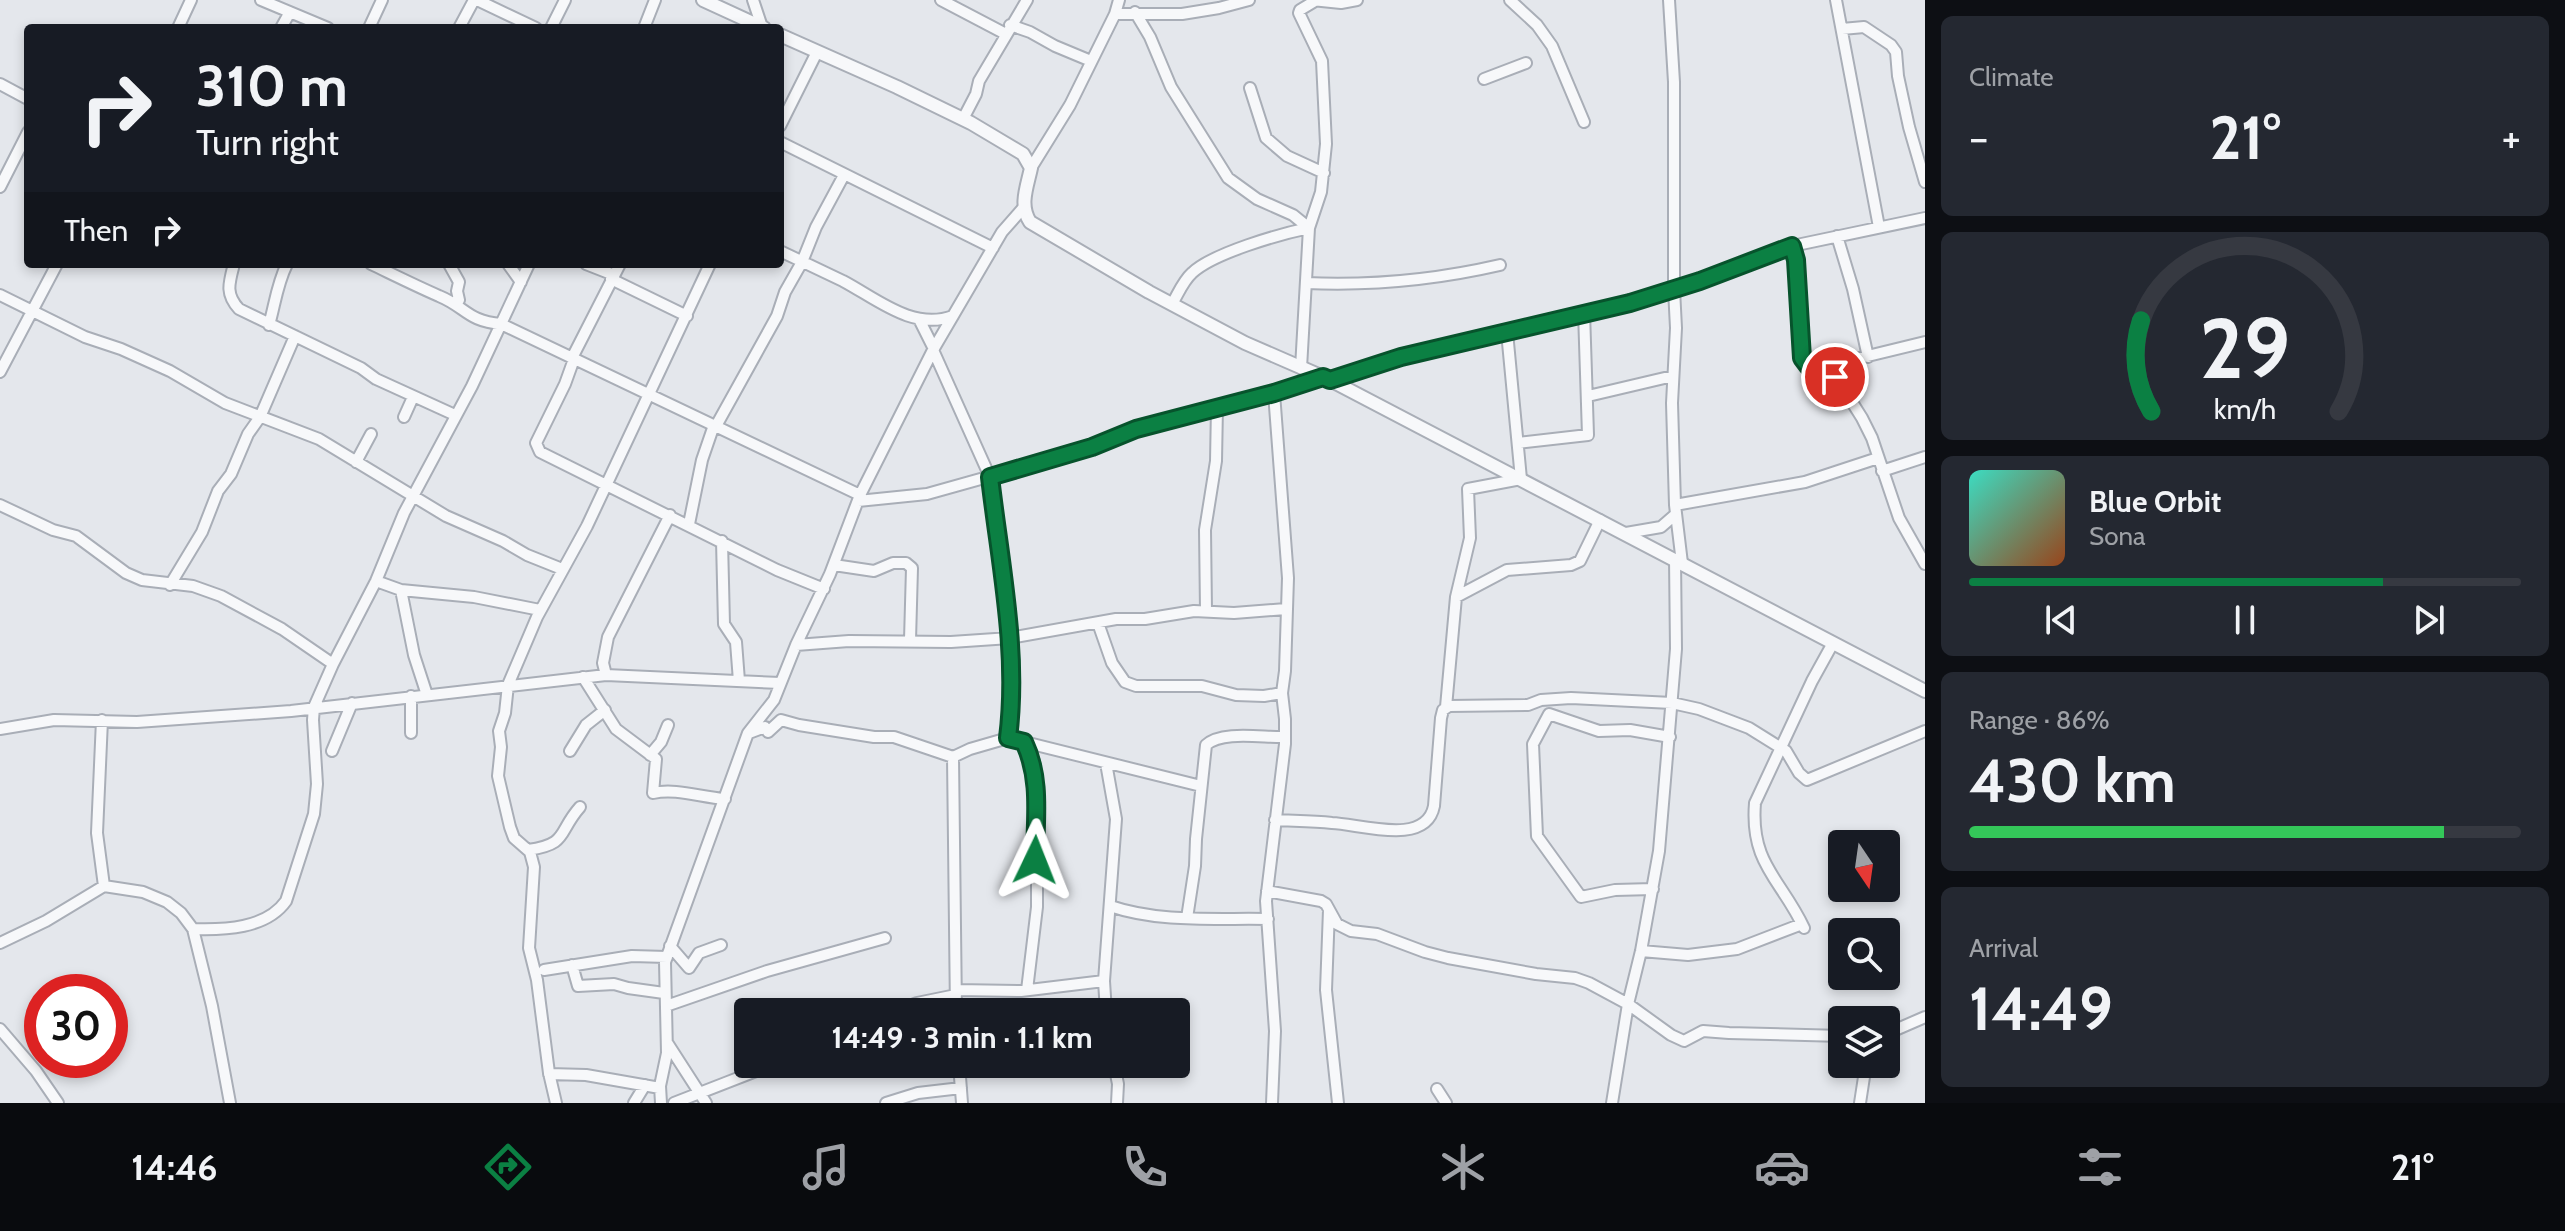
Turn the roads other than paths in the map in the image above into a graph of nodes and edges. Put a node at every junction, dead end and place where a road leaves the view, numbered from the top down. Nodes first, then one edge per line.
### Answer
1 (191, 0) edge
2 (261, 0) edge
3 (382, 0) edge
4 (476, 0) edge
5 (565, 0) edge
6 (655, 0) edge
7 (703, 0) edge
8 (753, 0) edge
9 (941, 0) edge
10 (1027, 0) edge
11 (1119, 0) edge
12 (1249, 0) edge
13 (1314, 0) edge
14 (1357, 0) edge
15 (1510, 0) edge
16 (1669, 0) edge
17 (1836, 0) edge
18 (290, 12) junction
19 (1135, 12) junction
20 (1115, 14) junction
21 (180, 24) edge
22 (283, 24) edge
23 (318, 24) edge
24 (371, 24) edge
25 (461, 24) edge
26 (518, 24) edge
27 (553, 24) edge
28 (646, 24) edge
29 (754, 24) edge
30 (762, 24) edge
31 (1006, 28) junction
32 (1842, 29) junction
33 (784, 37) edge
34 (817, 52) junction
35 (1091, 61) junction
36 (1526, 63) dead end
37 (1484, 79) dead end
38 (0, 84) edge
39 (1250, 88) dead end
40 (24, 97) edge
41 (784, 118) edge
42 (963, 119) junction
43 (1584, 122) dead end
44 (24, 140) edge
45 (784, 144) edge
46 (1031, 168) junction
47 (1324, 173) junction
48 (844, 175) junction
49 (1925, 182) edge
50 (0, 187) edge
51 (1024, 207) junction
52 (1925, 219) edge
53 (1879, 227) junction
54 (1309, 228) junction
55 (1837, 236) junction
56 (1792, 246) junction
57 (993, 248) junction
58 (784, 253) edge
59 (802, 262) junction
60 (1500, 265) dead end
61 (55, 268) edge
62 (233, 268) edge
63 (285, 268) edge
64 (379, 268) edge
65 (451, 268) edge
66 (511, 268) edge
67 (527, 268) edge
68 (594, 268) edge
69 (618, 268) edge
70 (708, 268) edge
71 (612, 277) junction
72 (521, 282) junction
73 (1306, 283) junction
74 (1674, 289) junction
75 (0, 295) edge
76 (1172, 304) junction
77 (456, 305) junction
78 (31, 310) junction
79 (1584, 312) junction
80 (687, 316) junction
81 (953, 316) junction
82 (919, 319) junction
83 (501, 324) junction
84 (269, 325) junction
85 (1507, 332) junction
86 (295, 336) junction
87 (1925, 342) edge
88 (933, 350) junction
89 (1868, 357) junction
90 (573, 359) junction
91 (1301, 368) junction
92 (1828, 369) junction
93 (0, 372) edge
94 (1673, 376) junction
95 (1327, 379) junction
96 (1274, 393) junction
97 (648, 394) junction
98 (1588, 396) junction
99 (413, 397) junction
100 (1217, 407) junction
101 (455, 415) junction
102 (260, 417) junction
103 (404, 417) dead end
104 (715, 426) junction
105 (371, 434) dead end
106 (1518, 443) junction
107 (1925, 457) edge
108 (1878, 458) junction
109 (356, 462) junction
110 (1882, 471) junction
111 (990, 477) junction
112 (1521, 479) junction
113 (604, 484) junction
114 (413, 495) junction
115 (859, 498) junction
116 (0, 505) edge
117 (1676, 510) junction
118 (670, 515) junction
119 (1600, 520) junction
120 (689, 524) junction
121 (1626, 533) junction
122 (722, 541) junction
123 (1678, 561) junction
124 (1925, 564) edge
125 (834, 565) junction
126 (562, 569) junction
127 (376, 581) junction
128 (170, 585) junction
129 (824, 589) junction
130 (401, 590) junction
131 (1456, 597) junction
132 (1286, 609) junction
133 (540, 610) junction
134 (1206, 611) junction
135 (1098, 623) junction
136 (1010, 638) junction
137 (910, 640) junction
138 (1833, 643) junction
139 (796, 645) junction
140 (333, 664) junction
141 (606, 675) junction
142 (583, 677) junction
143 (739, 681) junction
144 (780, 683) junction
145 (508, 685) junction
146 (1925, 691) edge
147 (1282, 693) junction
148 (427, 695) junction
149 (411, 696) junction
150 (352, 703) junction
151 (1672, 703) junction
152 (314, 707) junction
153 (1446, 707) junction
154 (605, 710) junction
155 (102, 720) junction
156 (668, 725) dead end
157 (0, 729) edge
158 (1925, 731) edge
159 (411, 733) dead end
160 (748, 733) junction
161 (1285, 737) junction
162 (1670, 737) junction
163 (1008, 738) junction
164 (1024, 742) junction
165 (1780, 747) junction
166 (332, 751) dead end
167 (570, 751) dead end
168 (650, 755) junction
169 (953, 757) junction
170 (1106, 763) junction
171 (1201, 786) junction
172 (725, 799) junction
173 (580, 807) dead end
174 (1275, 820) junction
175 (528, 850) junction
176 (104, 886) junction
177 (1653, 889) junction
178 (1267, 891) junction
179 (1110, 906) junction
180 (1329, 910) junction
181 (1187, 918) junction
182 (1268, 919) junction
183 (193, 929) junction
184 (885, 938) dead end
185 (0, 943) edge
186 (721, 945) dead end
187 (668, 951) junction
188 (1641, 951) junction
189 (572, 965) junction
190 (544, 970) dead end
191 (1104, 981) junction
192 (1027, 990) junction
193 (664, 993) junction
194 (956, 993) junction
195 (936, 998) edge
196 (956, 998) edge
197 (1105, 998) edge
198 (1628, 1004) junction
199 (666, 1006) junction
200 (1925, 1017) edge
201 (1900, 1028) edge
202 (0, 1029) edge
203 (1828, 1036) edge
204 (667, 1043) junction
205 (549, 1074) junction
206 (747, 1078) edge
207 (960, 1078) edge
208 (1117, 1078) edge
209 (1864, 1078) edge
210 (645, 1085) junction
211 (660, 1088) junction
212 (961, 1088) junction
213 (1437, 1089) dead end
214 (704, 1098) edge
215 (58, 1103) edge
216 (230, 1103) edge
217 (556, 1103) edge
218 (634, 1103) edge
219 (661, 1103) edge
220 (674, 1103) edge
221 (886, 1103) edge
222 (962, 1103) edge
223 (1117, 1103) edge
224 (1272, 1103) edge
225 (1338, 1103) edge
226 (1446, 1103) edge
227 (1612, 1103) edge
228 (1860, 1103) edge

1 - 21 street
2 - 18 street
3 - 24 street
4 - 25 street
4 - 26 street
5 - 27 street
6 - 28 street
7 - 29 street
8 - 30 street
9 - 31 street
10 - 31 street
11 - 20 street
12 - 19 street
13 - 14 street
13 - 47 street
15 - 43 street
16 - 74 street
17 - 32 street
18 - 22 street
18 - 23 street
19 - 20 street
19 - 54 street
20 - 35 street
31 - 35 street
31 - 42 street
32 - 49 street
32 - 53 street
33 - 34 street
34 - 41 street
34 - 42 street
35 - 46 street
36 - 37 street
38 - 40 street
39 - 47 street
42 - 46 street
44 - 50 street
45 - 48 street
46 - 51 street
47 - 54 street
48 - 57 street
48 - 59 street
51 - 57 street
51 - 76 street
52 - 53 street
53 - 55 street
54 - 73 street
54 - 76 street
55 - 56 street
55 - 89 street
56 - 74 street
56 - 92 street
57 - 81 street
58 - 59 street
59 - 82 street
59 - 104 street
60 - 73 street
61 - 78 street
62 - 84 street
63 - 84 street
64 - 77 street
65 - 77 street
66 - 72 street
67 - 72 street
68 - 71 street
69 - 71 street
70 - 80 street
71 - 80 street
71 - 90 street
72 - 83 street
73 - 91 street
74 - 79 street
74 - 94 street
75 - 78 street
76 - 91 street
77 - 83 street
78 - 93 street
78 - 102 street
79 - 85 street
79 - 98 street
80 - 97 street
81 - 82 street
81 - 88 street
82 - 88 street
83 - 90 street
83 - 101 street
84 - 86 street
85 - 95 street
85 - 106 street
86 - 99 street
86 - 102 street
87 - 89 street
88 - 111 street
88 - 115 street
89 - 92 street
90 - 97 street
90 - 113 street
91 - 95 street
92 - 108 street
94 - 98 street
94 - 117 street
95 - 96 street
95 - 112 street
96 - 100 street
96 - 132 street
97 - 104 street
97 - 113 street
98 - 106 street
99 - 101 street
99 - 103 street
100 - 111 street
100 - 134 street
101 - 114 street
102 - 109 street
102 - 128 street
104 - 115 street
104 - 120 street
105 - 109 street
106 - 112 street
107 - 110 street
108 - 110 street
108 - 117 street
109 - 114 street
110 - 124 street
111 - 115 street
111 - 136 street
112 - 119 street
112 - 131 street
113 - 118 street
113 - 126 street
114 - 126 street
114 - 127 street
115 - 125 street
116 - 128 street
117 - 121 street
117 - 123 street
118 - 120 street
118 - 141 street
119 - 121 street
119 - 131 street
120 - 122 street
121 - 123 street
122 - 129 street
122 - 143 street
123 - 138 street
123 - 151 street
125 - 129 street
125 - 137 street
126 - 133 street
127 - 130 street
127 - 140 street
128 - 140 street
129 - 139 street
130 - 133 street
130 - 148 street
131 - 153 street
132 - 134 street
132 - 147 street
133 - 145 street
134 - 135 street
135 - 136 street
135 - 147 street
136 - 137 street
136 - 163 street
137 - 139 street
138 - 146 street
138 - 165 street
139 - 144 street
140 - 152 street
141 - 142 street
141 - 143 street
142 - 145 street
142 - 154 street
143 - 144 street
144 - 160 street
145 - 148 street
145 - 175 street
147 - 161 street
148 - 149 street
149 - 150 street
149 - 159 street
150 - 152 street
150 - 166 street
151 - 153 street
151 - 162 street
151 - 165 street
152 - 155 street
152 - 183 street
153 - 174 street
154 - 167 street
154 - 168 street
155 - 157 street
155 - 176 street
156 - 168 street
158 - 165 street
160 - 169 street
160 - 172 street
161 - 171 street
161 - 174 street
162 - 177 street
162 - 177 street
163 - 164 street
163 - 169 street
164 - 170 street
164 - 192 street
165 - 188 street
168 - 172 street
169 - 194 street
170 - 171 street
170 - 179 street
171 - 181 street
172 - 187 street
173 - 175 street
174 - 178 street
175 - 205 street
176 - 183 street
176 - 185 street
177 - 188 street
178 - 180 street
178 - 182 street
179 - 181 street
179 - 191 street
180 - 198 street
180 - 225 street
181 - 182 street
182 - 224 street
183 - 216 street
184 - 199 street
186 - 187 street
187 - 189 street
187 - 193 street
188 - 198 street
189 - 190 street
189 - 193 street
191 - 192 street
191 - 197 street
192 - 194 street
193 - 199 street
194 - 195 street
194 - 196 street
198 - 203 street
198 - 227 street
199 - 204 street
200 - 201 street
202 - 215 street
204 - 211 street
204 - 214 street
205 - 210 street
205 - 217 street
206 - 214 street
207 - 212 street
208 - 223 street
209 - 228 street
210 - 211 street
210 - 218 street
211 - 219 street
212 - 221 street
212 - 222 street
213 - 226 street
214 - 220 street

